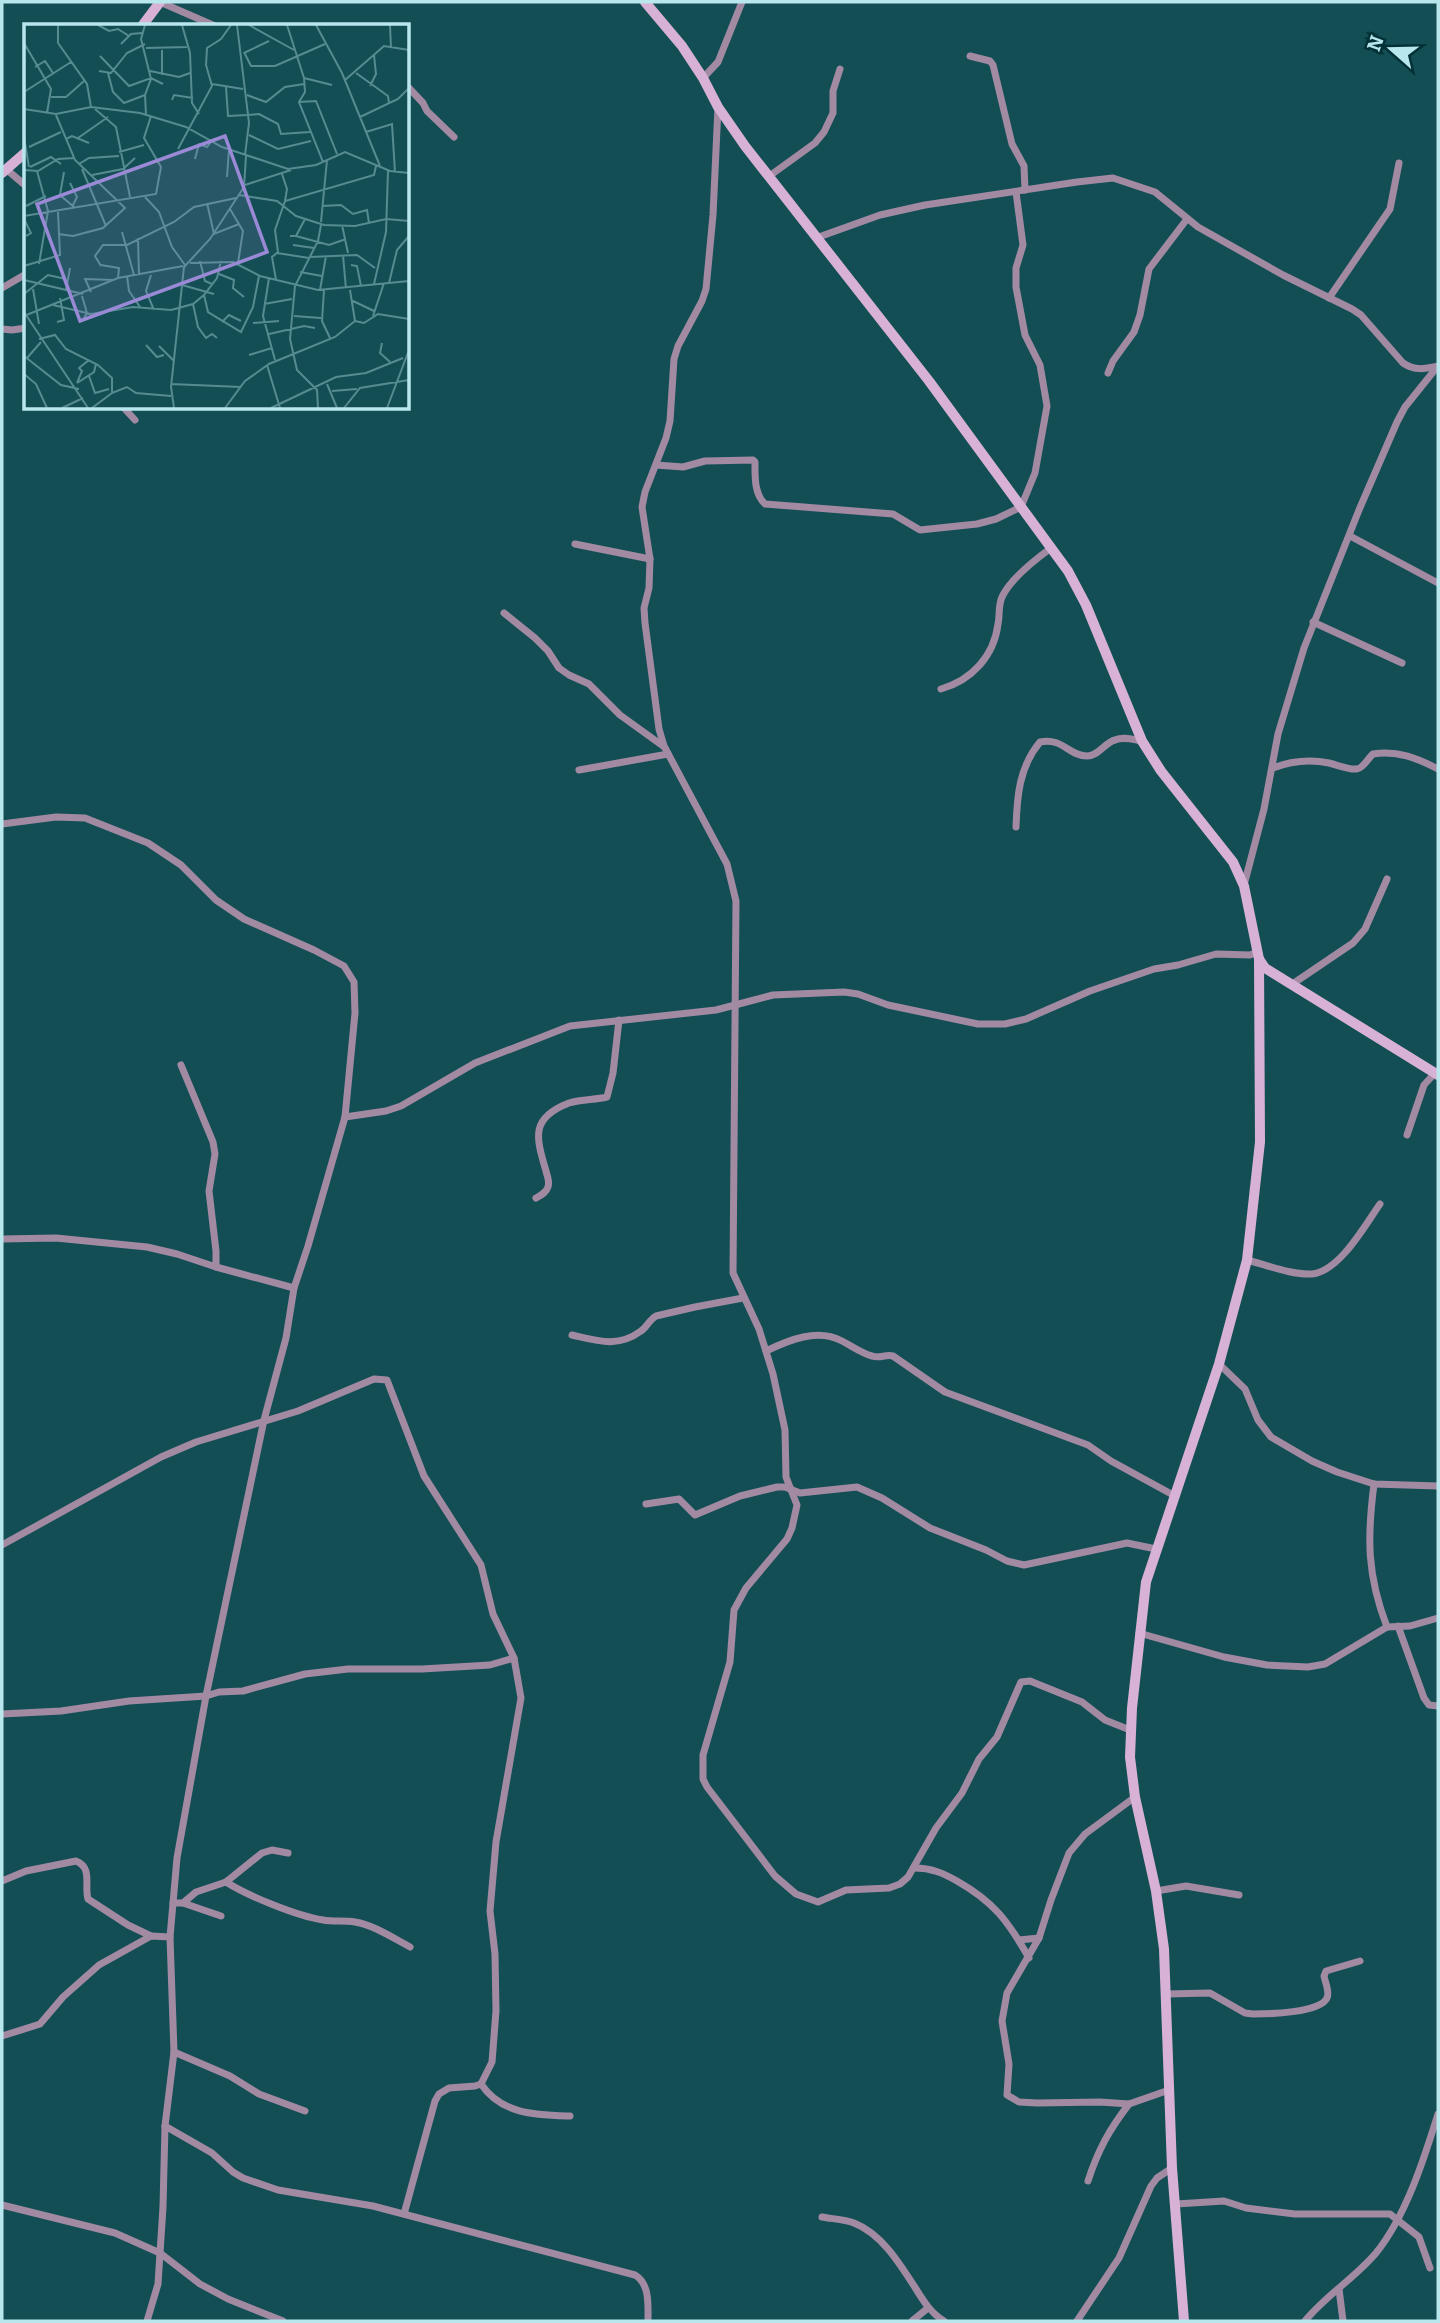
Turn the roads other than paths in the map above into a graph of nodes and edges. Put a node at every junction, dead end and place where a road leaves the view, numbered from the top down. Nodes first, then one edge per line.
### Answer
1 (160, 2) edge
2 (645, 2) edge
3 (742, 2) edge
4 (144, 24) edge
5 (210, 24) edge
6 (970, 56) dead end
7 (840, 69) dead end
8 (703, 78) junction
9 (410, 89) edge
10 (718, 107) junction
11 (454, 137) dead end
12 (24, 154) edge
13 (1399, 163) dead end
14 (4, 171) edge
15 (768, 177) junction
16 (24, 185) edge
17 (1020, 191) junction
18 (1187, 219) junction
19 (816, 238) junction
20 (24, 275) edge
21 (2, 288) edge
22 (1329, 298) junction
23 (24, 328) edge
24 (2, 329) edge
25 (1438, 366) edge
26 (1108, 373) dead end
27 (126, 410) edge
28 (135, 420) dead end
29 (656, 464) junction
30 (1021, 507) junction
31 (1350, 536) junction
32 (575, 544) dead end
33 (1051, 548) junction
34 (650, 559) junction
35 (1438, 583) edge
36 (504, 613) dead end
37 (1314, 622) junction
38 (1402, 663) dead end
39 (942, 689) dead end
40 (1142, 741) junction
41 (664, 746) junction
42 (668, 754) junction
43 (1273, 768) junction
44 (1438, 769) edge
45 (579, 770) dead end
46 (2, 824) edge
47 (1016, 827) dead end
48 (1387, 879) dead end
49 (1244, 886) junction
50 (1258, 948) junction
51 (1259, 959) junction
52 (1291, 985) junction
53 (734, 1007) junction
54 (619, 1020) junction
55 (181, 1065) dead end
56 (1437, 1074) edge
57 (345, 1117) junction
58 (1407, 1135) dead end
59 (536, 1198) dead end
60 (1380, 1204) dead end
61 (2, 1239) edge
62 (1247, 1260) junction
63 (216, 1267) junction
64 (293, 1288) junction
65 (743, 1298) junction
66 (572, 1335) dead end
67 (766, 1351) junction
68 (1219, 1364) junction
69 (264, 1420) junction
70 (1374, 1483) junction
71 (1438, 1486) edge
72 (793, 1491) junction
73 (1175, 1496) junction
74 (646, 1504) dead end
75 (2, 1545) edge
76 (1156, 1549) junction
77 (1438, 1618) edge
78 (1398, 1626) junction
79 (1387, 1627) junction
80 (1139, 1633) junction
81 (514, 1658) junction
82 (206, 1696) junction
83 (1438, 1706) edge
84 (2, 1714) edge
85 (1130, 1730) junction
86 (1135, 1797) junction
87 (288, 1853) dead end
88 (920, 1856) junction
89 (915, 1868) junction
90 (927, 1868) junction
91 (2, 1881) edge
92 (226, 1882) junction
93 (1156, 1891) junction
94 (1239, 1895) dead end
95 (173, 1903) junction
96 (183, 1903) junction
97 (221, 1916) dead end
98 (151, 1936) junction
99 (170, 1937) junction
100 (1039, 1938) junction
101 (1018, 1940) junction
102 (410, 1947) dead end
103 (1029, 1958) junction
104 (1360, 1961) dead end
105 (1167, 1994) junction
106 (2, 2036) edge
107 (174, 2052) junction
108 (481, 2084) junction
109 (1169, 2090) junction
110 (1129, 2104) junction
111 (305, 2111) dead end
112 (1438, 2114) edge
113 (570, 2116) dead end
114 (165, 2126) junction
115 (1427, 2150) junction
116 (1438, 2152) edge
117 (1172, 2168) junction
118 (1088, 2181) dead end
119 (1175, 2204) junction
120 (2, 2205) edge
121 (404, 2214) junction
122 (822, 2217) dead end
123 (1396, 2220) junction
124 (160, 2253) junction
125 (1430, 2268) dead end
126 (1339, 2289) junction
127 (928, 2308) junction
128 (147, 2321) edge
129 (283, 2321) edge
130 (648, 2321) edge
131 (912, 2321) edge
132 (944, 2321) edge
133 (1077, 2321) edge
134 (1184, 2321) edge
135 (1305, 2321) edge
136 (1343, 2321) edge

1 - 4 main road
1 - 5 street
2 - 8 main road
3 - 8 street
6 - 17 street
7 - 15 street
8 - 10 main road
9 - 11 street
10 - 15 main road
10 - 29 street
12 - 14 main road
13 - 22 street
14 - 16 street
15 - 19 main road
17 - 18 street
17 - 19 street
17 - 30 street
18 - 22 street
18 - 26 street
19 - 30 main road
20 - 21 street
22 - 25 street
23 - 24 street
25 - 31 street
27 - 28 street
29 - 30 street
29 - 34 street
30 - 33 main road
31 - 35 street
31 - 37 street
32 - 34 street
33 - 39 street
33 - 40 main road
34 - 41 street
36 - 41 street
37 - 38 street
37 - 43 street
40 - 47 street
40 - 49 main road
41 - 42 street
42 - 45 street
42 - 53 street
43 - 44 street
43 - 49 street
46 - 57 street
48 - 52 street
49 - 50 main road
50 - 51 main road
50 - 53 street
51 - 52 main road
51 - 62 main road
52 - 56 main road
53 - 54 street
53 - 65 street
54 - 57 street
54 - 59 street
55 - 63 street
56 - 58 street
57 - 64 street
60 - 62 street
61 - 63 street
62 - 68 main road
63 - 64 street
64 - 69 street
65 - 66 street
65 - 67 street
67 - 72 street
67 - 73 street
68 - 70 street
68 - 73 main road
69 - 75 street
69 - 81 street
69 - 82 street
70 - 71 street
70 - 79 street
72 - 74 street
72 - 76 street
72 - 89 street
73 - 76 main road
76 - 80 main road
77 - 78 street
78 - 79 street
78 - 83 street
79 - 80 street
80 - 85 main road
81 - 82 street
81 - 108 street
82 - 84 street
82 - 95 street
85 - 86 main road
85 - 88 street
86 - 93 main road
86 - 100 street
87 - 92 street
88 - 89 street
88 - 90 street
89 - 90 street
90 - 101 street
91 - 98 street
92 - 96 street
92 - 102 street
93 - 94 street
93 - 105 main road
95 - 96 street
95 - 99 street
96 - 97 street
98 - 99 street
98 - 106 street
99 - 107 street
100 - 101 street
100 - 103 street
101 - 103 street
103 - 110 street
104 - 105 street
105 - 109 main road
107 - 111 street
107 - 114 street
108 - 113 street
108 - 121 street
109 - 110 street
109 - 117 main road
110 - 118 street
112 - 115 street
114 - 121 street
114 - 124 street
115 - 116 street
115 - 123 street
117 - 119 main road
117 - 133 street
119 - 123 street
119 - 134 main road
120 - 124 street
121 - 130 street
122 - 127 street
123 - 125 street
123 - 126 street
124 - 128 street
124 - 129 street
126 - 135 street
126 - 136 street
127 - 131 street
127 - 132 street

